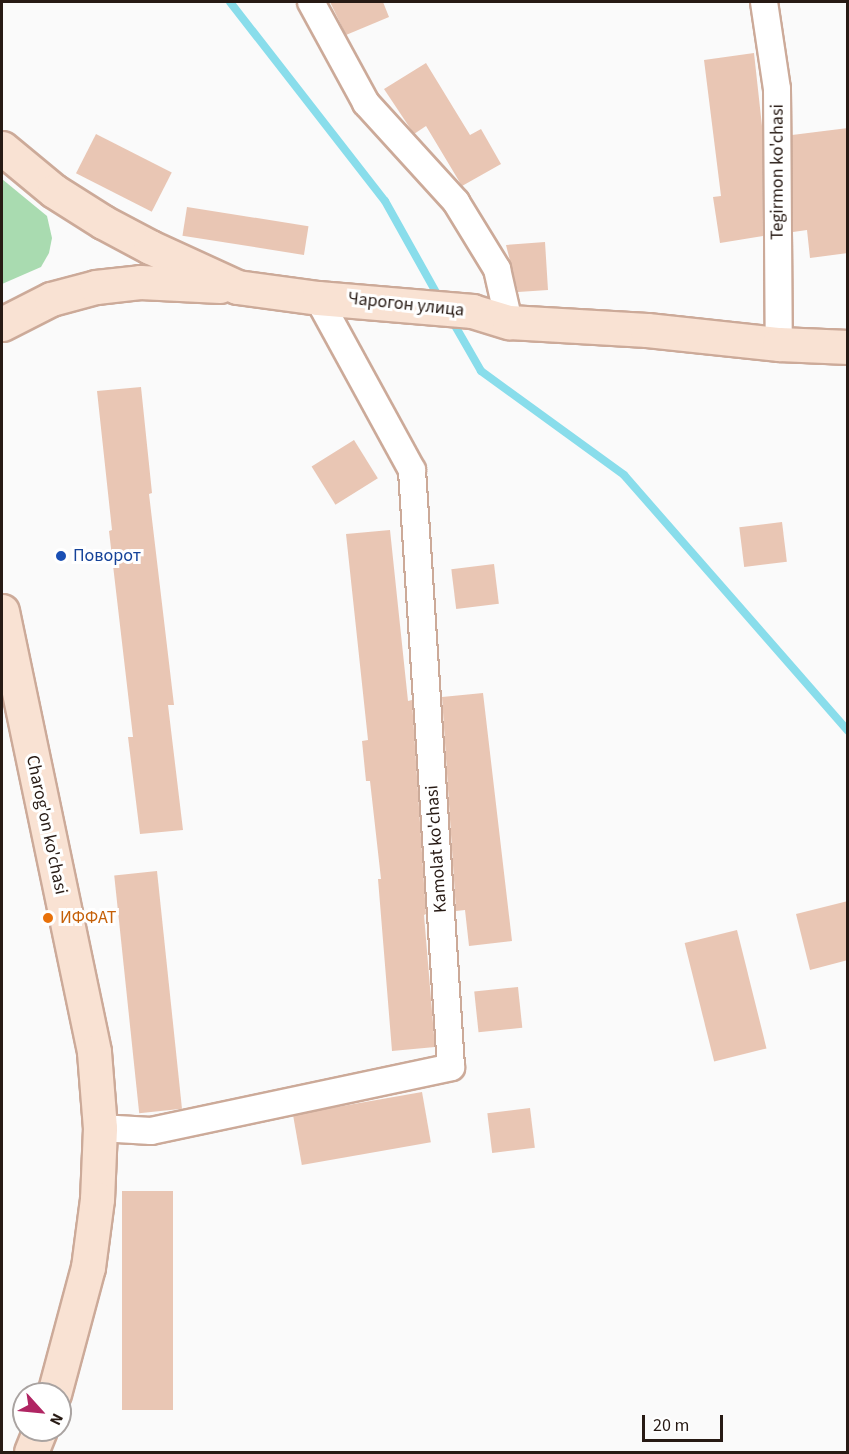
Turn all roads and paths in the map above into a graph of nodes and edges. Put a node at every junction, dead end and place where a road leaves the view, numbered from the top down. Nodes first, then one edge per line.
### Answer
1 (311, 2) edge
2 (764, 2) edge
3 (2, 148) edge
4 (237, 287) junction
5 (318, 298) junction
6 (509, 322) junction
7 (2, 324) edge
8 (779, 344) junction
9 (848, 347) edge
10 (2, 611) edge
11 (100, 1128) junction
12 (57, 1382) edge

1 - 6 street
2 - 8 street, Tegirmon ko'chasi
3 - 4 main road, Чарогон улица
4 - 5 main road, Чарогон улица
4 - 7 main road
5 - 6 main road, Чарогон улица
5 - 11 street, Kamolat ko'chasi
6 - 8 main road, Чарогон улица
8 - 9 main road, Чарогон улица
10 - 11 main road, Charog'on ko'chasi
11 - 12 main road, Charog'on ko'chasi

